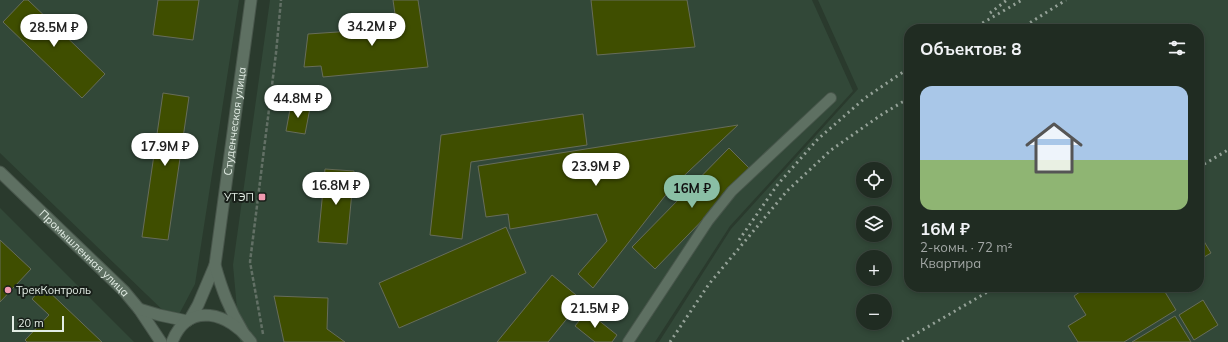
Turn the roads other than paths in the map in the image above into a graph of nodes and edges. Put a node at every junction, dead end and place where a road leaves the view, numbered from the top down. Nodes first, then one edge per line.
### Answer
1 (251, 0) edge
2 (831, 98) dead end
3 (0, 172) edge
4 (215, 265) junction
5 (139, 309) junction
6 (189, 320) junction
7 (242, 332) junction
8 (161, 342) edge
9 (172, 342) edge
10 (251, 342) edge
11 (628, 342) edge

1 - 4 main road, Студенческая улица
2 - 11 lane
3 - 5 main road, Промышленная улица
4 - 6 main road
4 - 7 main road, Студенческая улица
5 - 6 main road
5 - 8 main road, Промышленная улица
6 - 7 main road
6 - 9 main road
7 - 10 main road

